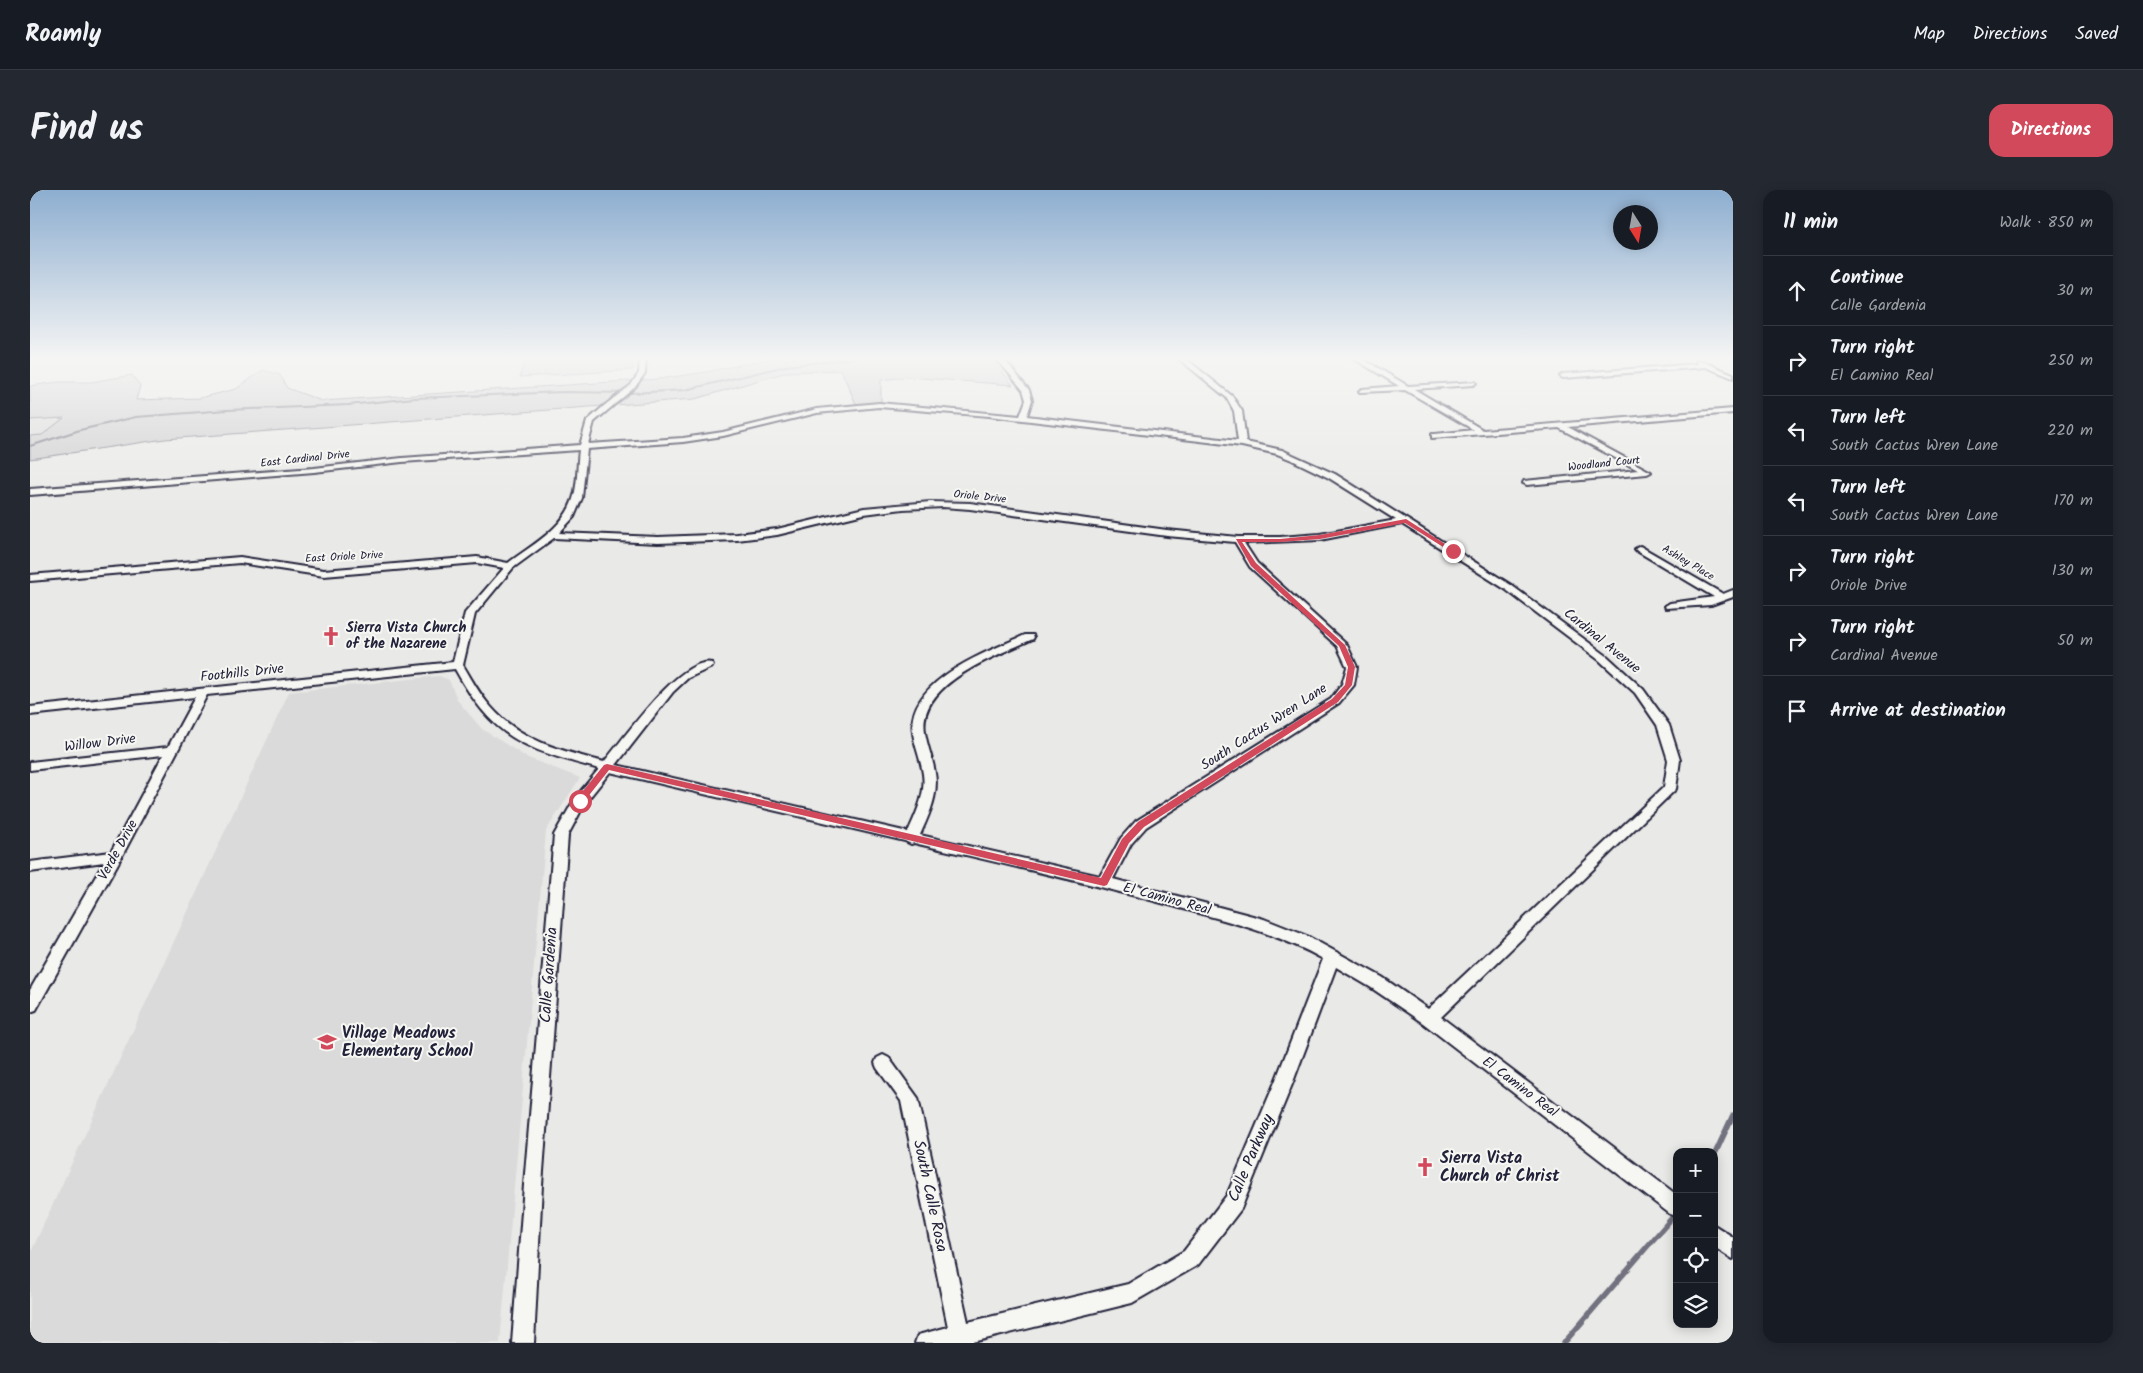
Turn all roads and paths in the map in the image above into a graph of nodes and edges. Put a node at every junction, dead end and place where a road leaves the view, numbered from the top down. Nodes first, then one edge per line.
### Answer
1 (601, 412) edge
2 (813, 412) edge
3 (963, 412) edge
4 (1025, 412) edge
5 (1238, 412) edge
6 (1448, 412) edge
7 (1712, 412) edge
8 (1023, 418) junction
9 (1559, 425) junction
10 (1482, 432) junction
11 (1435, 436) dead end
12 (1242, 444) junction
13 (583, 448) junction
14 (1527, 483) dead end
15 (30, 492) edge
16 (1406, 521) junction
17 (552, 535) junction
18 (1238, 540) junction
19 (1640, 549) dead end
20 (510, 566) junction
21 (30, 578) edge
22 (1733, 593) edge
23 (1723, 598) junction
24 (1670, 606) dead end
25 (1029, 637) dead end
26 (458, 664) junction
27 (708, 666) dead end
28 (203, 693) junction
29 (30, 711) edge
30 (173, 750) junction
31 (30, 766) edge
32 (607, 767) junction
33 (911, 839) junction
34 (115, 856) junction
35 (30, 867) edge
36 (1104, 882) junction
37 (1332, 956) junction
38 (32, 1000) edge
39 (1429, 1018) junction
40 (883, 1064) dead end
41 (1673, 1203) edge
42 (1718, 1238) edge
43 (1733, 1249) edge
44 (960, 1336) junction
45 (523, 1343) edge
46 (926, 1343) edge

1 - 13 street
2 - 13 street, East Cardinal Drive
3 - 8 street, East Cardinal Drive
4 - 8 street
5 - 12 street
6 - 10 street
7 - 9 street
8 - 12 street, Cardinal Avenue
9 - 10 street
9 - 14 street, Woodland Court
10 - 11 street
12 - 16 street, Cardinal Avenue
13 - 15 street, East Cardinal Drive
13 - 17 street
16 - 18 street, Oriole Drive
16 - 39 street, Cardinal Avenue
17 - 18 street, Oriole Drive
17 - 20 street
18 - 36 street, South Cactus Wren Lane
19 - 23 street, Ashley Place
20 - 21 street, East Oriole Drive
20 - 26 street
22 - 23 street
23 - 24 street
25 - 33 street
26 - 28 street, Foothills Drive
26 - 32 street, El Camino Real
27 - 32 street, Calle Gardenia
28 - 29 street, Foothills Drive
28 - 30 street, Verde Drive
30 - 31 street, Willow Drive
30 - 34 street, Verde Drive
32 - 33 street, El Camino Real
32 - 45 street, Calle Gardenia
33 - 36 street, El Camino Real
34 - 35 street
34 - 38 street, Verde Drive
36 - 37 street, El Camino Real
37 - 39 street, El Camino Real
37 - 44 street, Calle Parkway
39 - 41 street, El Camino Real
40 - 44 street, South Calle Rosa
42 - 43 street
44 - 46 street, Calle Parkway

